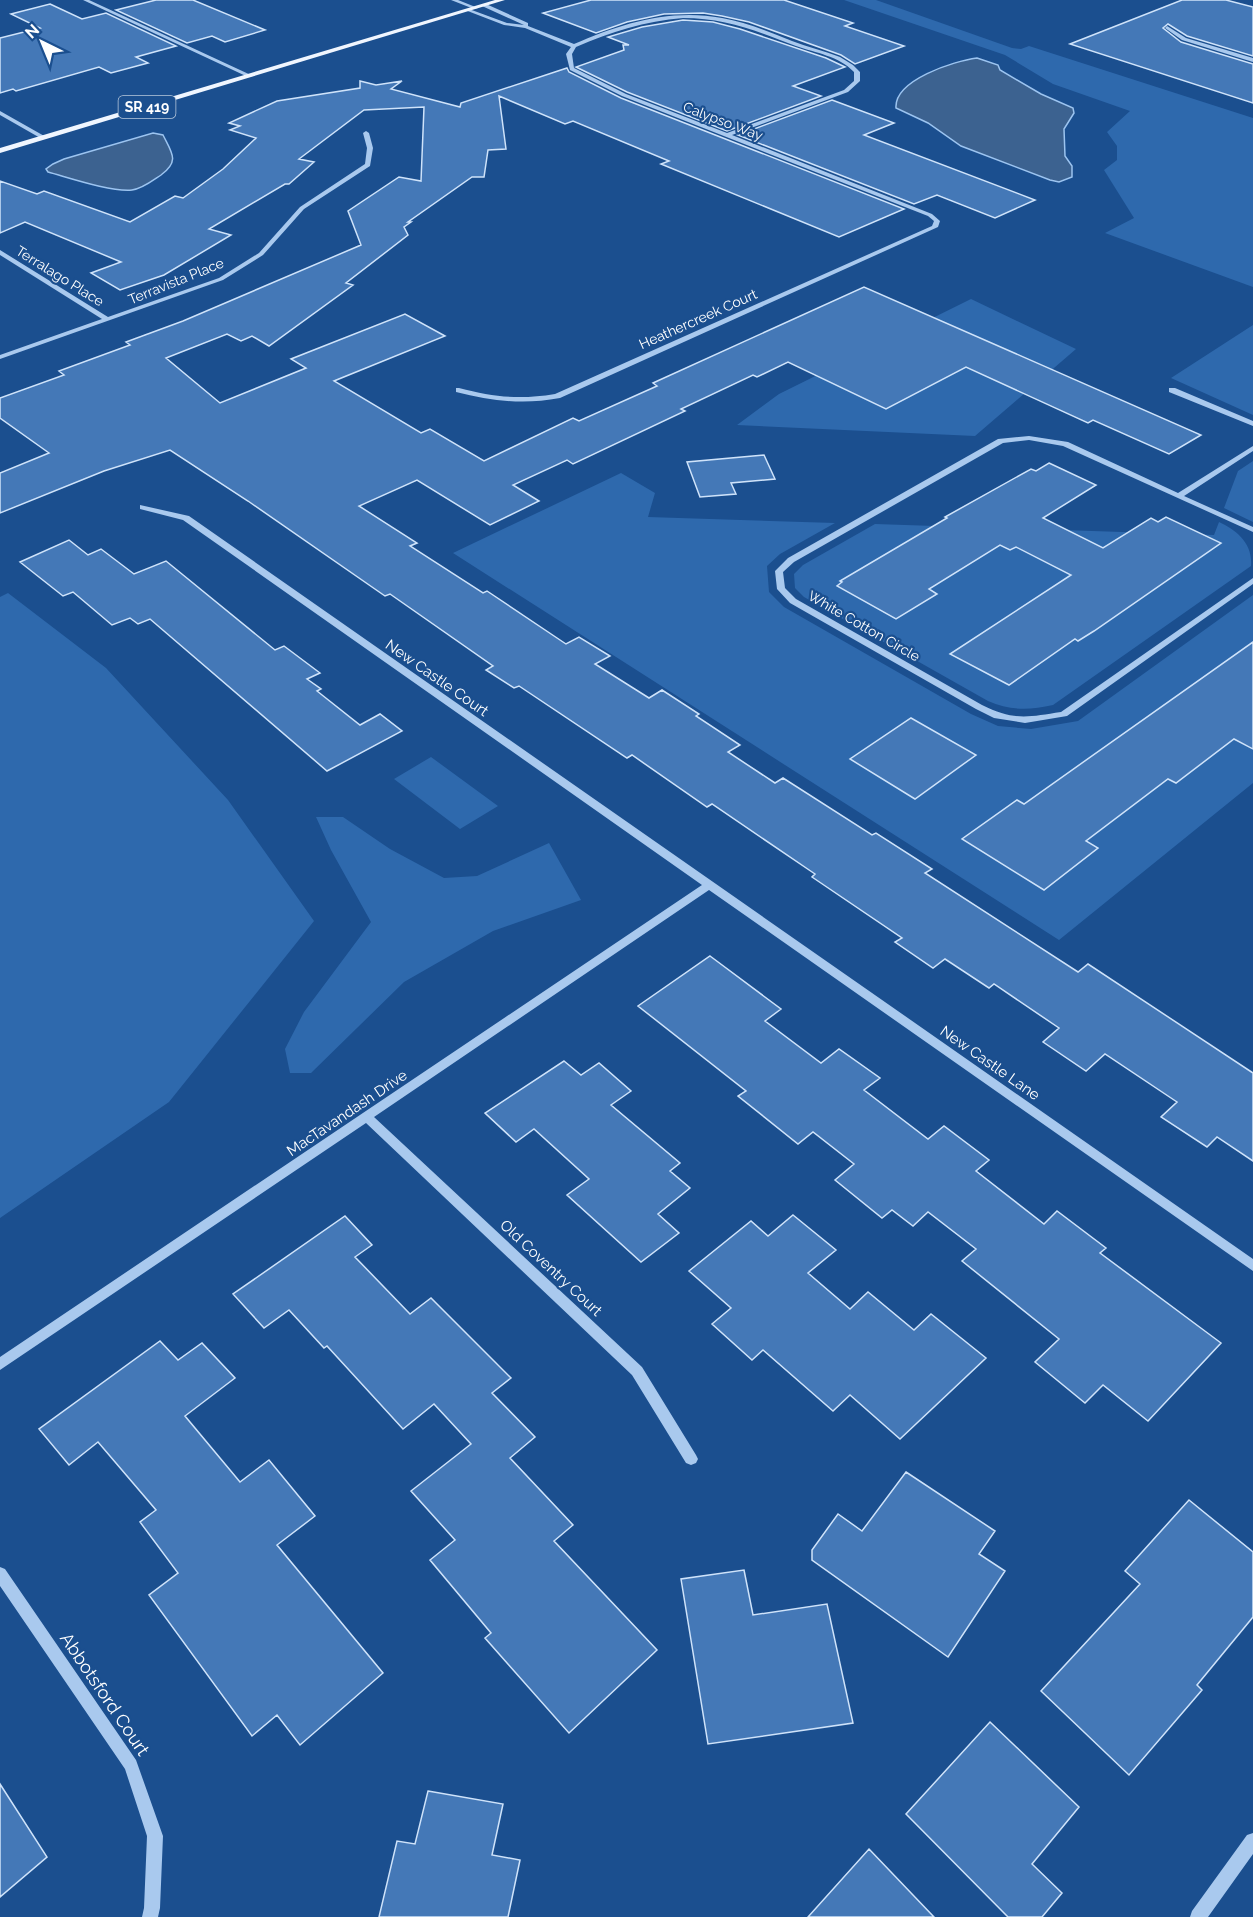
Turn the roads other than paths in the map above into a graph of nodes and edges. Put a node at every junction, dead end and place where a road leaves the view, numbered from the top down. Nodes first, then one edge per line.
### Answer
1 (86, 0) edge
2 (453, 0) edge
3 (502, 0) edge
4 (484, 5) junction
5 (476, 8) junction
6 (467, 10) junction
7 (526, 27) junction
8 (1167, 27) dead end
9 (574, 46) junction
10 (1253, 60) edge
11 (250, 75) junction
12 (0, 113) edge
13 (366, 133) dead end
14 (727, 135) junction
15 (44, 138) junction
16 (0, 151) edge
17 (937, 221) joint
18 (0, 252) edge
19 (108, 320) junction
20 (0, 357) edge
21 (459, 390) dead end
22 (1172, 390) dead end
23 (1253, 424) edge
24 (1253, 448) edge
25 (1180, 495) junction
26 (143, 507) dead end
27 (1253, 530) edge
28 (1253, 580) edge
29 (710, 885) junction
30 (368, 1118) junction
31 (1253, 1266) edge
32 (0, 1364) edge
33 (691, 1459) dead end
34 (0, 1574) edge
35 (1253, 1841) edge
36 (150, 1917) edge
37 (1198, 1917) edge

1 - 11 street
2 - 5 street
3 - 4 main road, SR 419
4 - 5 main road, SR 419
4 - 7 street
5 - 6 main road, SR 419
6 - 7 street
6 - 11 main road, SR 419
7 - 9 street
8 - 10 street
9 - 14 street, Calypso Way
9 - 14 street
11 - 15 main road, SR 419
12 - 15 street
13 - 19 street, Terravista Place
14 - 17 street, Calypso Way
15 - 16 main road, SR 419
17 - 21 street, Heathercreek Court
18 - 19 street, Terralago Place
19 - 20 street, Terravista Place
22 - 23 street
24 - 25 street
25 - 27 street, White Cotton Circle
25 - 28 street, White Cotton Circle
26 - 29 street, New Castle Court
29 - 30 street, MacTavandash Drive
29 - 31 street, New Castle Lane
30 - 32 street, MacTavandash Drive
30 - 33 street, Old Coventry Court
34 - 36 street, Abbotsford Court
35 - 37 street

